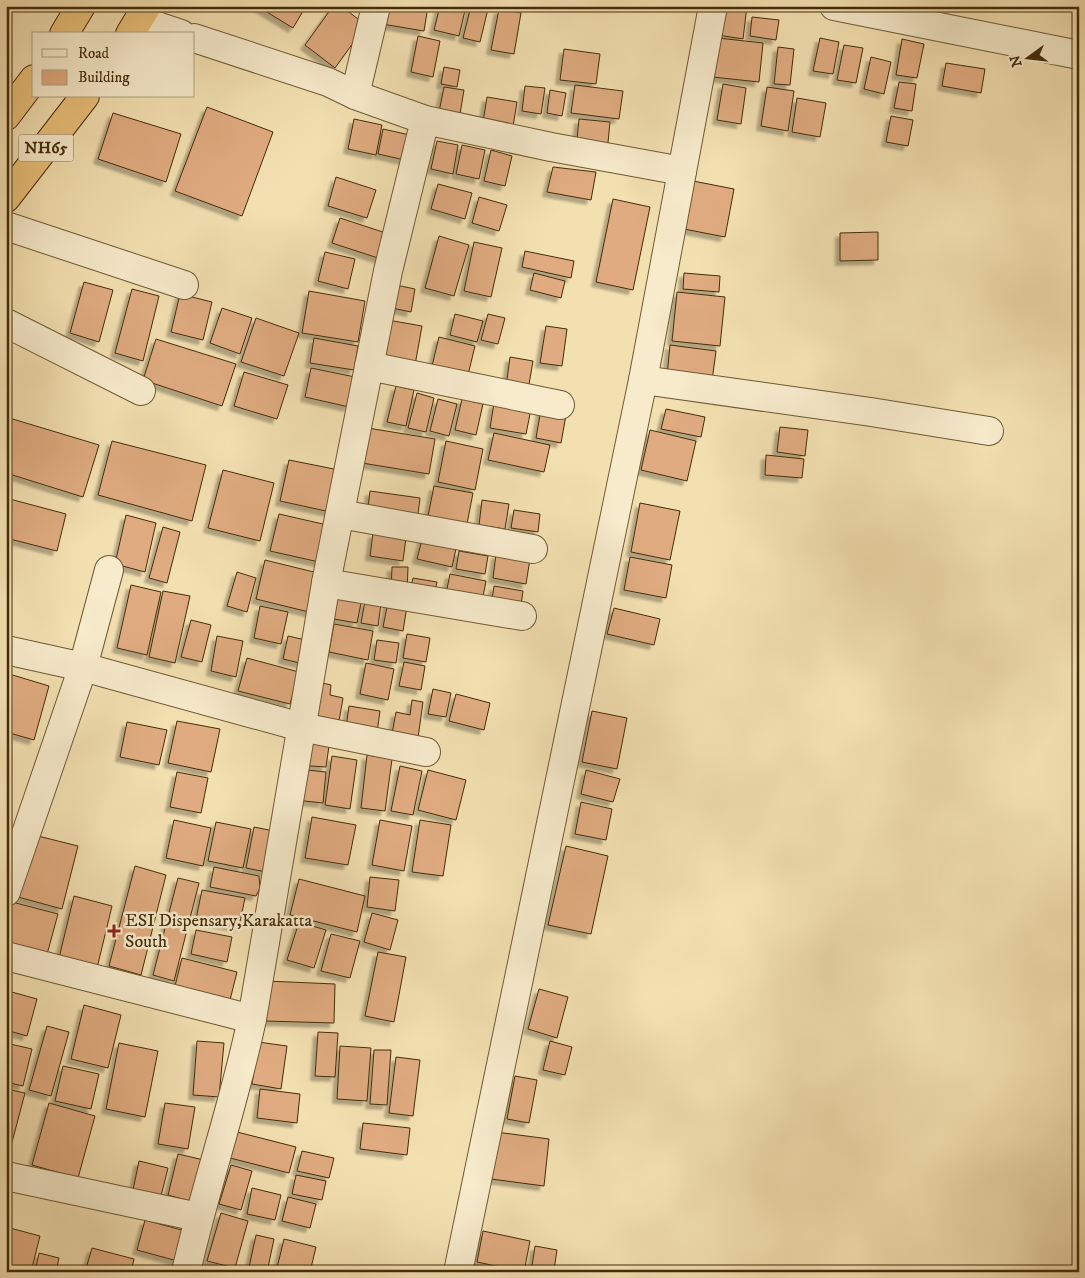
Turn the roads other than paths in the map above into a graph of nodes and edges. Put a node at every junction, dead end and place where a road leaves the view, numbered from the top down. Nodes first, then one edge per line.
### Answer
1 (81, 6) edge
2 (376, 6) edge
3 (713, 6) edge
4 (834, 6) edge
5 (138, 20) edge
6 (65, 32) edge
7 (175, 32) edge
8 (195, 38) edge
9 (1079, 55) edge
10 (32, 82) edge
11 (355, 95) junction
12 (83, 98) edge
13 (6, 116) edge
14 (425, 120) junction
15 (682, 171) junction
16 (6, 198) edge
17 (6, 226) edge
18 (184, 285) dead end
19 (6, 323) edge
20 (369, 366) junction
21 (643, 380) junction
22 (141, 391) dead end
23 (560, 405) dead end
24 (988, 431) dead end
25 (340, 514) junction
26 (533, 549) dead end
27 (108, 570) dead end
28 (326, 583) junction
29 (522, 616) dead end
30 (6, 650) edge
31 (83, 667) junction
32 (301, 727) junction
33 (426, 752) dead end
34 (6, 892) edge
35 (6, 956) edge
36 (252, 1020) junction
37 (6, 1176) edge
38 (198, 1217) junction
39 (186, 1272) edge
40 (458, 1272) edge

1 - 6 highway
2 - 11 street
3 - 15 street
4 - 9 street
5 - 7 street
8 - 11 street
10 - 13 highway, NH65
11 - 14 street
12 - 16 highway, NH65
14 - 15 street
14 - 20 street
15 - 21 street
17 - 18 street
19 - 22 street
20 - 23 street
20 - 25 street
21 - 24 street
21 - 40 street
25 - 26 street
25 - 28 street
27 - 31 street
28 - 29 street
28 - 32 street
30 - 31 street
31 - 32 street
31 - 34 street
32 - 33 street
32 - 36 street
35 - 36 street
36 - 38 street
37 - 38 street
38 - 39 street

